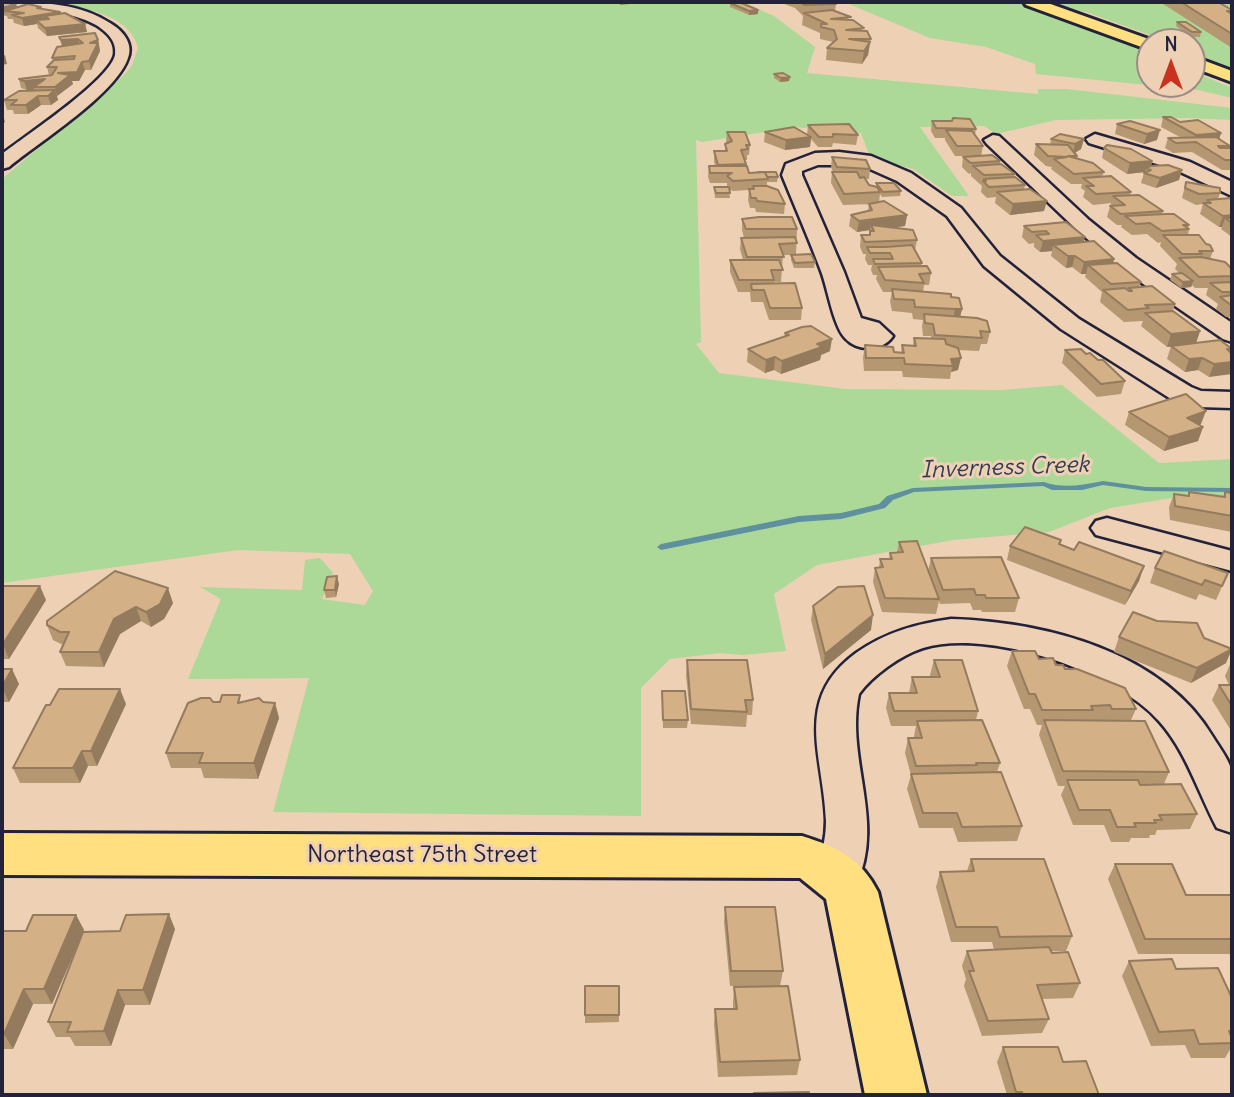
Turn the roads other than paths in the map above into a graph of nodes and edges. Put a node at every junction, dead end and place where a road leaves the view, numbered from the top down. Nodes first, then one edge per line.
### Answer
1 (17, 2) edge
2 (1031, 2) edge
3 (1136, 39) edge
4 (1206, 67) edge
5 (1232, 77) edge
6 (1095, 139) dead end
7 (993, 140) dead end
8 (2, 163) edge
9 (1232, 190) edge
10 (850, 323) dead end
11 (1232, 334) edge
12 (1223, 400) edge
13 (1107, 528) dead end
14 (1232, 561) edge
15 (1232, 816) edge
16 (2, 854) edge
17 (839, 874) junction
18 (896, 1095) edge

1 - 8 street
2 - 3 main road
4 - 5 main road
6 - 9 street
7 - 11 street
10 - 12 street
13 - 14 street
15 - 17 street
16 - 17 main road, Northeast 75th Street
17 - 18 main road

